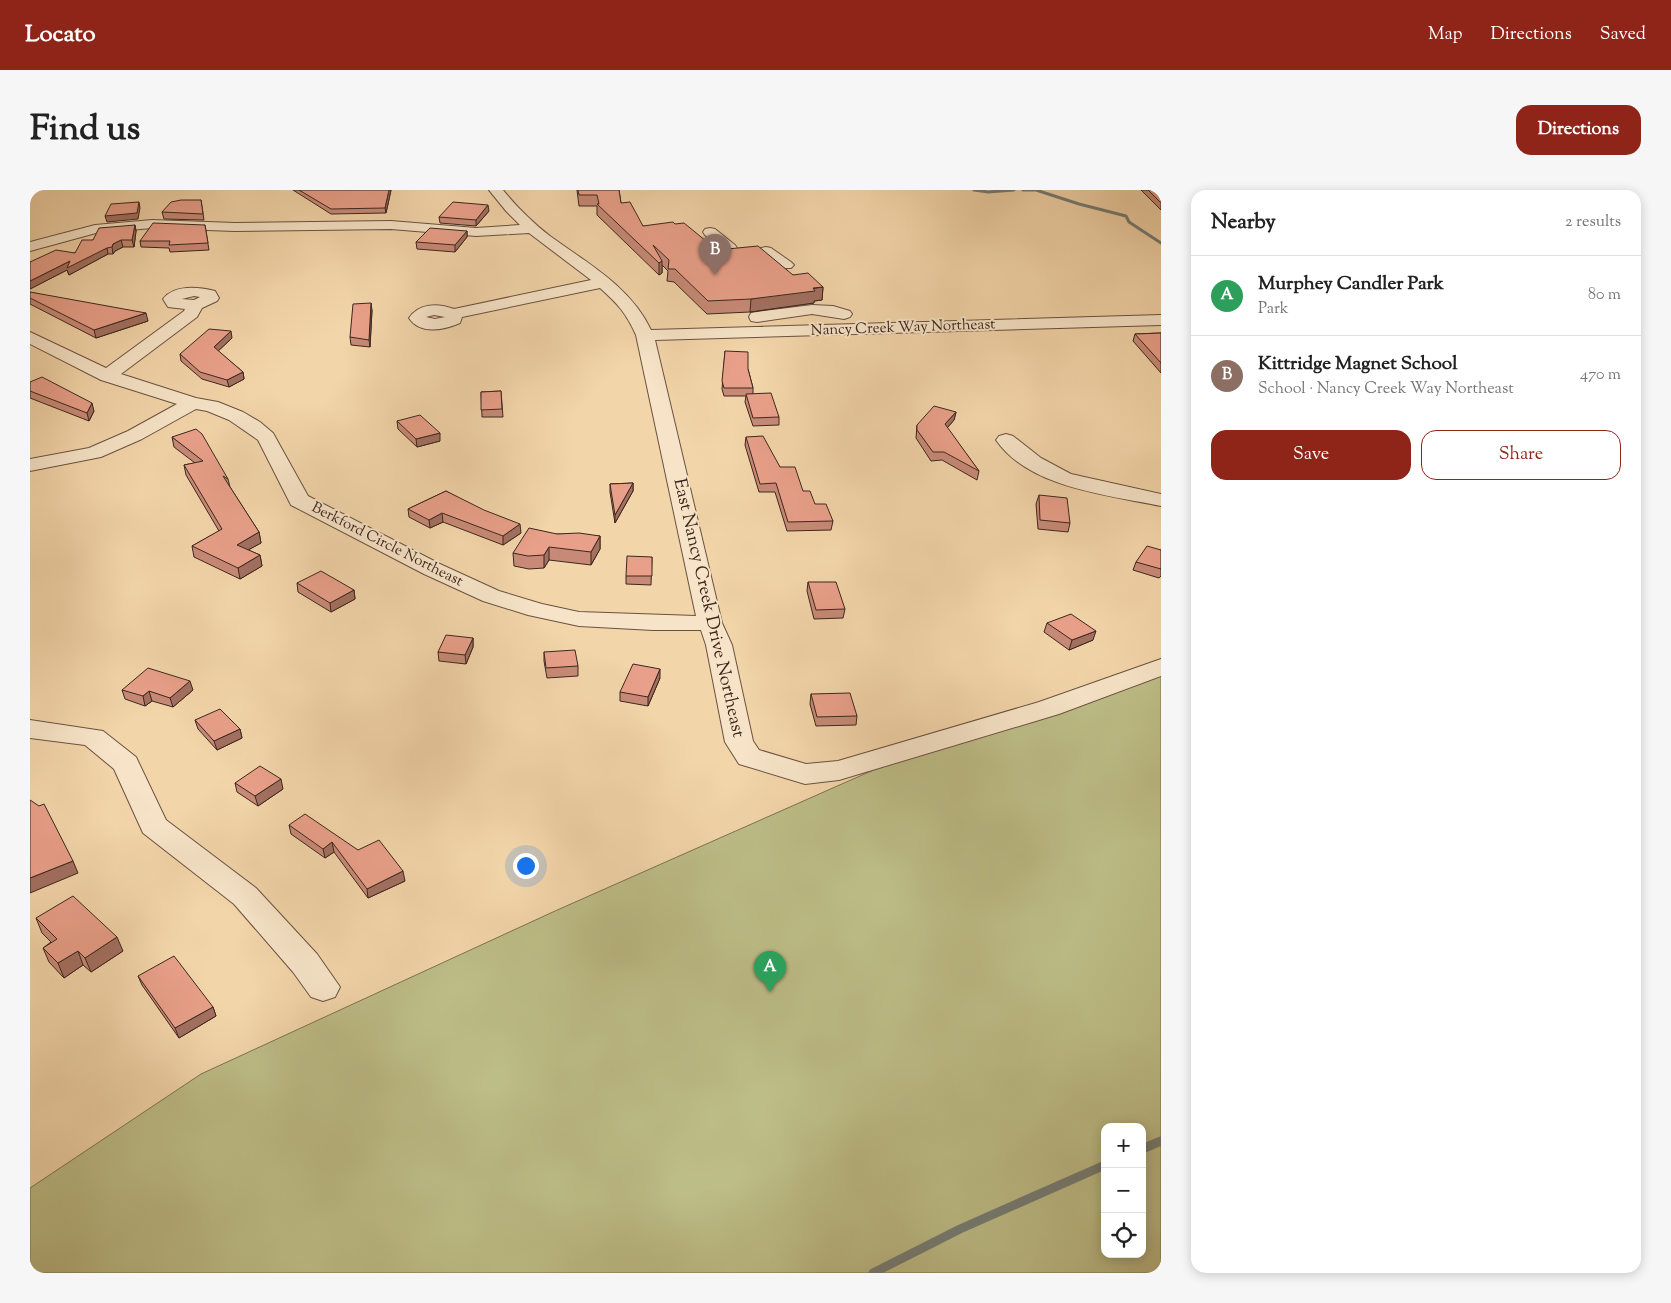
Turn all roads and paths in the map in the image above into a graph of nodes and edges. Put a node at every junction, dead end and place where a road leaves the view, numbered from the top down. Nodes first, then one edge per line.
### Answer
1 (496, 190) edge
2 (531, 229) junction
3 (34, 232) dead end
4 (710, 232) dead end
5 (56, 238) junction
6 (30, 247) edge
7 (730, 248) edge
8 (766, 251) edge
9 (786, 265) dead end
10 (604, 282) junction
11 (196, 305) dead end
12 (453, 314) dead end
13 (844, 314) dead end
14 (1161, 320) edge
15 (698, 334) junction
16 (645, 335) junction
17 (30, 337) edge
18 (107, 376) junction
19 (193, 403) junction
20 (1006, 440) dead end
21 (30, 465) edge
22 (1161, 500) edge
23 (710, 623) junction
24 (1161, 666) edge
25 (30, 729) edge
26 (323, 988) dead end

1 - 2 street
2 - 5 street
2 - 10 street
3 - 5 street
4 - 7 street
5 - 6 street
8 - 9 street
10 - 12 street
10 - 16 street, East Nancy Creek Drive Northeast
11 - 18 street
13 - 15 street
14 - 15 street, Nancy Creek Way Northeast
15 - 16 street, Nancy Creek Way Northeast
16 - 23 street, East Nancy Creek Drive Northeast
17 - 18 street, Berkford Circle Northeast
18 - 19 street, Berkford Circle Northeast
19 - 21 street
19 - 23 street, Berkford Circle Northeast
20 - 22 street
23 - 24 street, East Nancy Creek Drive Northeast
25 - 26 street

